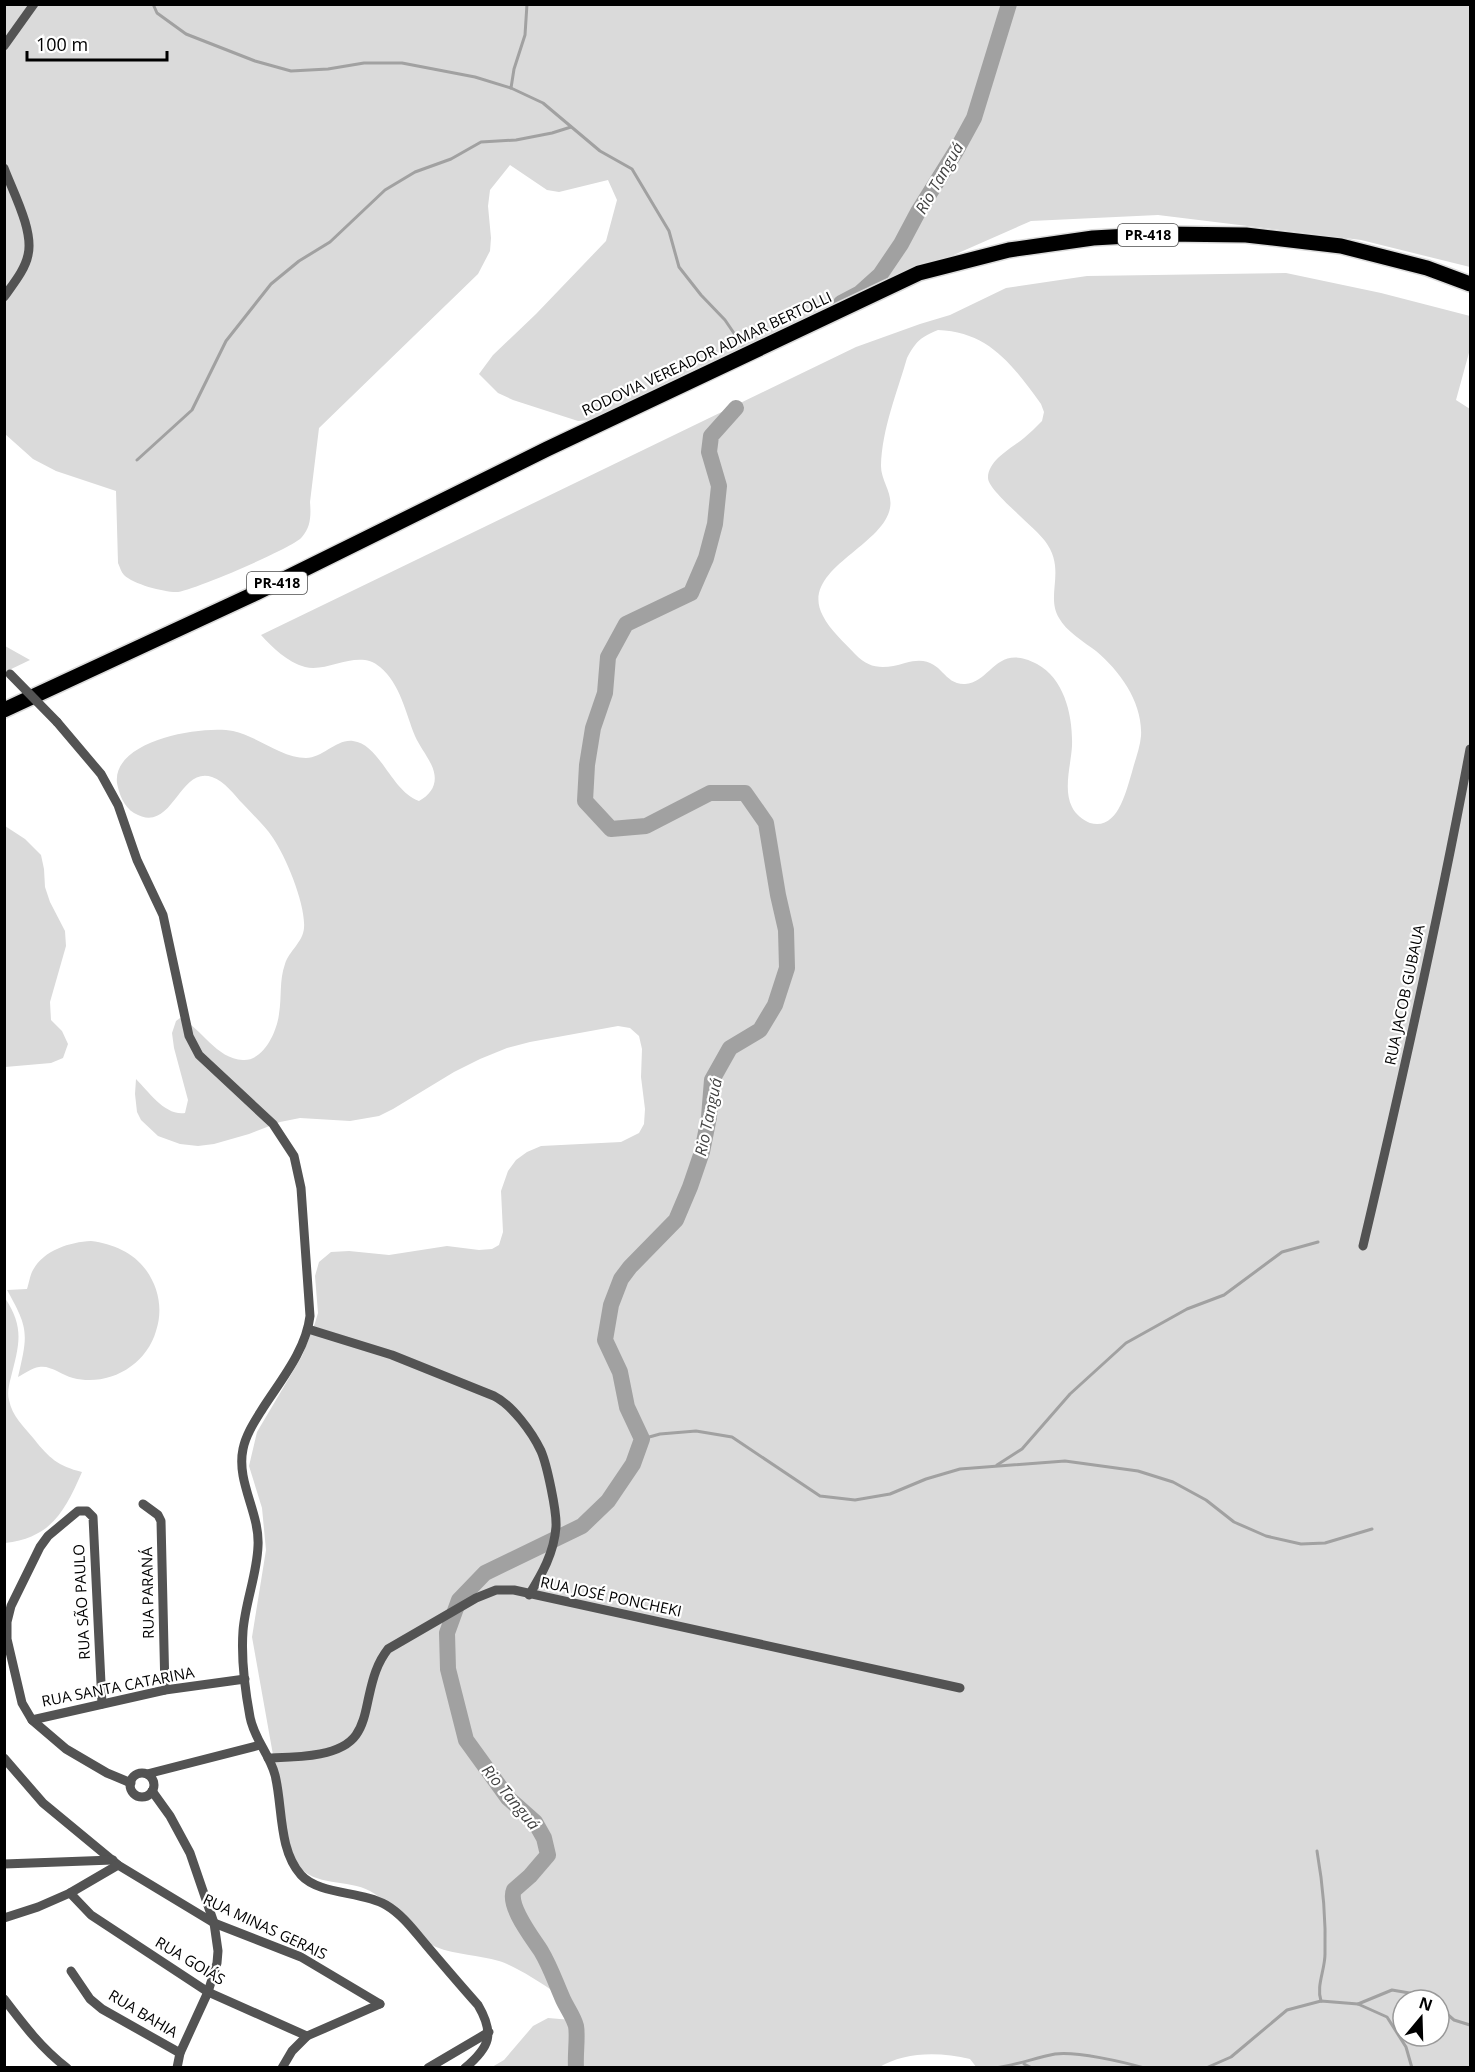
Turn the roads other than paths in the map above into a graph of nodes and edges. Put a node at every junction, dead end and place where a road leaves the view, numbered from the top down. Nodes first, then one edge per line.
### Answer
1 (34, 4) edge
2 (4, 46) edge
3 (4, 168) edge
4 (1470, 284) edge
5 (4, 297) edge
6 (7, 672) edge
7 (4, 710) edge
8 (1470, 749) edge
9 (1363, 1246) dead end
10 (308, 1329) junction
11 (144, 1504) dead end
12 (529, 1595) junction
13 (245, 1679) junction
14 (960, 1688) dead end
15 (165, 1690) junction
16 (102, 1704) junction
17 (32, 1720) junction
18 (260, 1745) junction
19 (4, 1758) edge
20 (268, 1758) junction
21 (147, 1774) junction
22 (131, 1783) junction
23 (152, 1791) junction
24 (115, 1862) junction
25 (4, 1864) edge
26 (69, 1893) junction
27 (4, 1918) edge
28 (214, 1923) junction
29 (70, 1971) dead end
30 (208, 1992) junction
31 (4, 1999) edge
32 (489, 2032) junction
33 (307, 2036) junction
34 (180, 2053) junction
35 (67, 2067) edge
36 (177, 2067) edge
37 (282, 2067) edge
38 (428, 2067) edge
39 (465, 2067) edge

1 - 2 street
3 - 5 street
4 - 7 highway, RODOVIA VEREADOR ADMAR BERTOLLI / PR-418
6 - 10 street, bridge
8 - 9 street, RUA JACOB GUBAUA
10 - 12 street, RUA JOSÉ PONCHEKI
10 - 13 street
11 - 15 street, RUA PARANÁ
12 - 14 street, RUA JOSÉ PONCHEKI
12 - 20 street
13 - 15 street, RUA SANTA CATARINA
13 - 18 street
15 - 16 street, RUA SANTA CATARINA
16 - 17 street, RUA SANTA CATARINA
16 - 17 street, RUA SÃO PAULO
17 - 22 street
18 - 20 street
18 - 21 street
19 - 24 street, RUA MINAS GERAIS
20 - 32 street
21 - 22 street
21 - 23 street
22 - 23 street
23 - 28 street
24 - 25 street
24 - 26 street
24 - 28 street, RUA MINAS GERAIS
26 - 27 street
26 - 30 street, RUA GOIÁS
28 - 30 street
28 - 33 street, RUA MINAS GERAIS
29 - 34 street, RUA BAHIA
30 - 33 street, RUA GOIÁS
30 - 34 street
31 - 35 street
32 - 38 street
32 - 39 street
33 - 37 street
34 - 36 street

